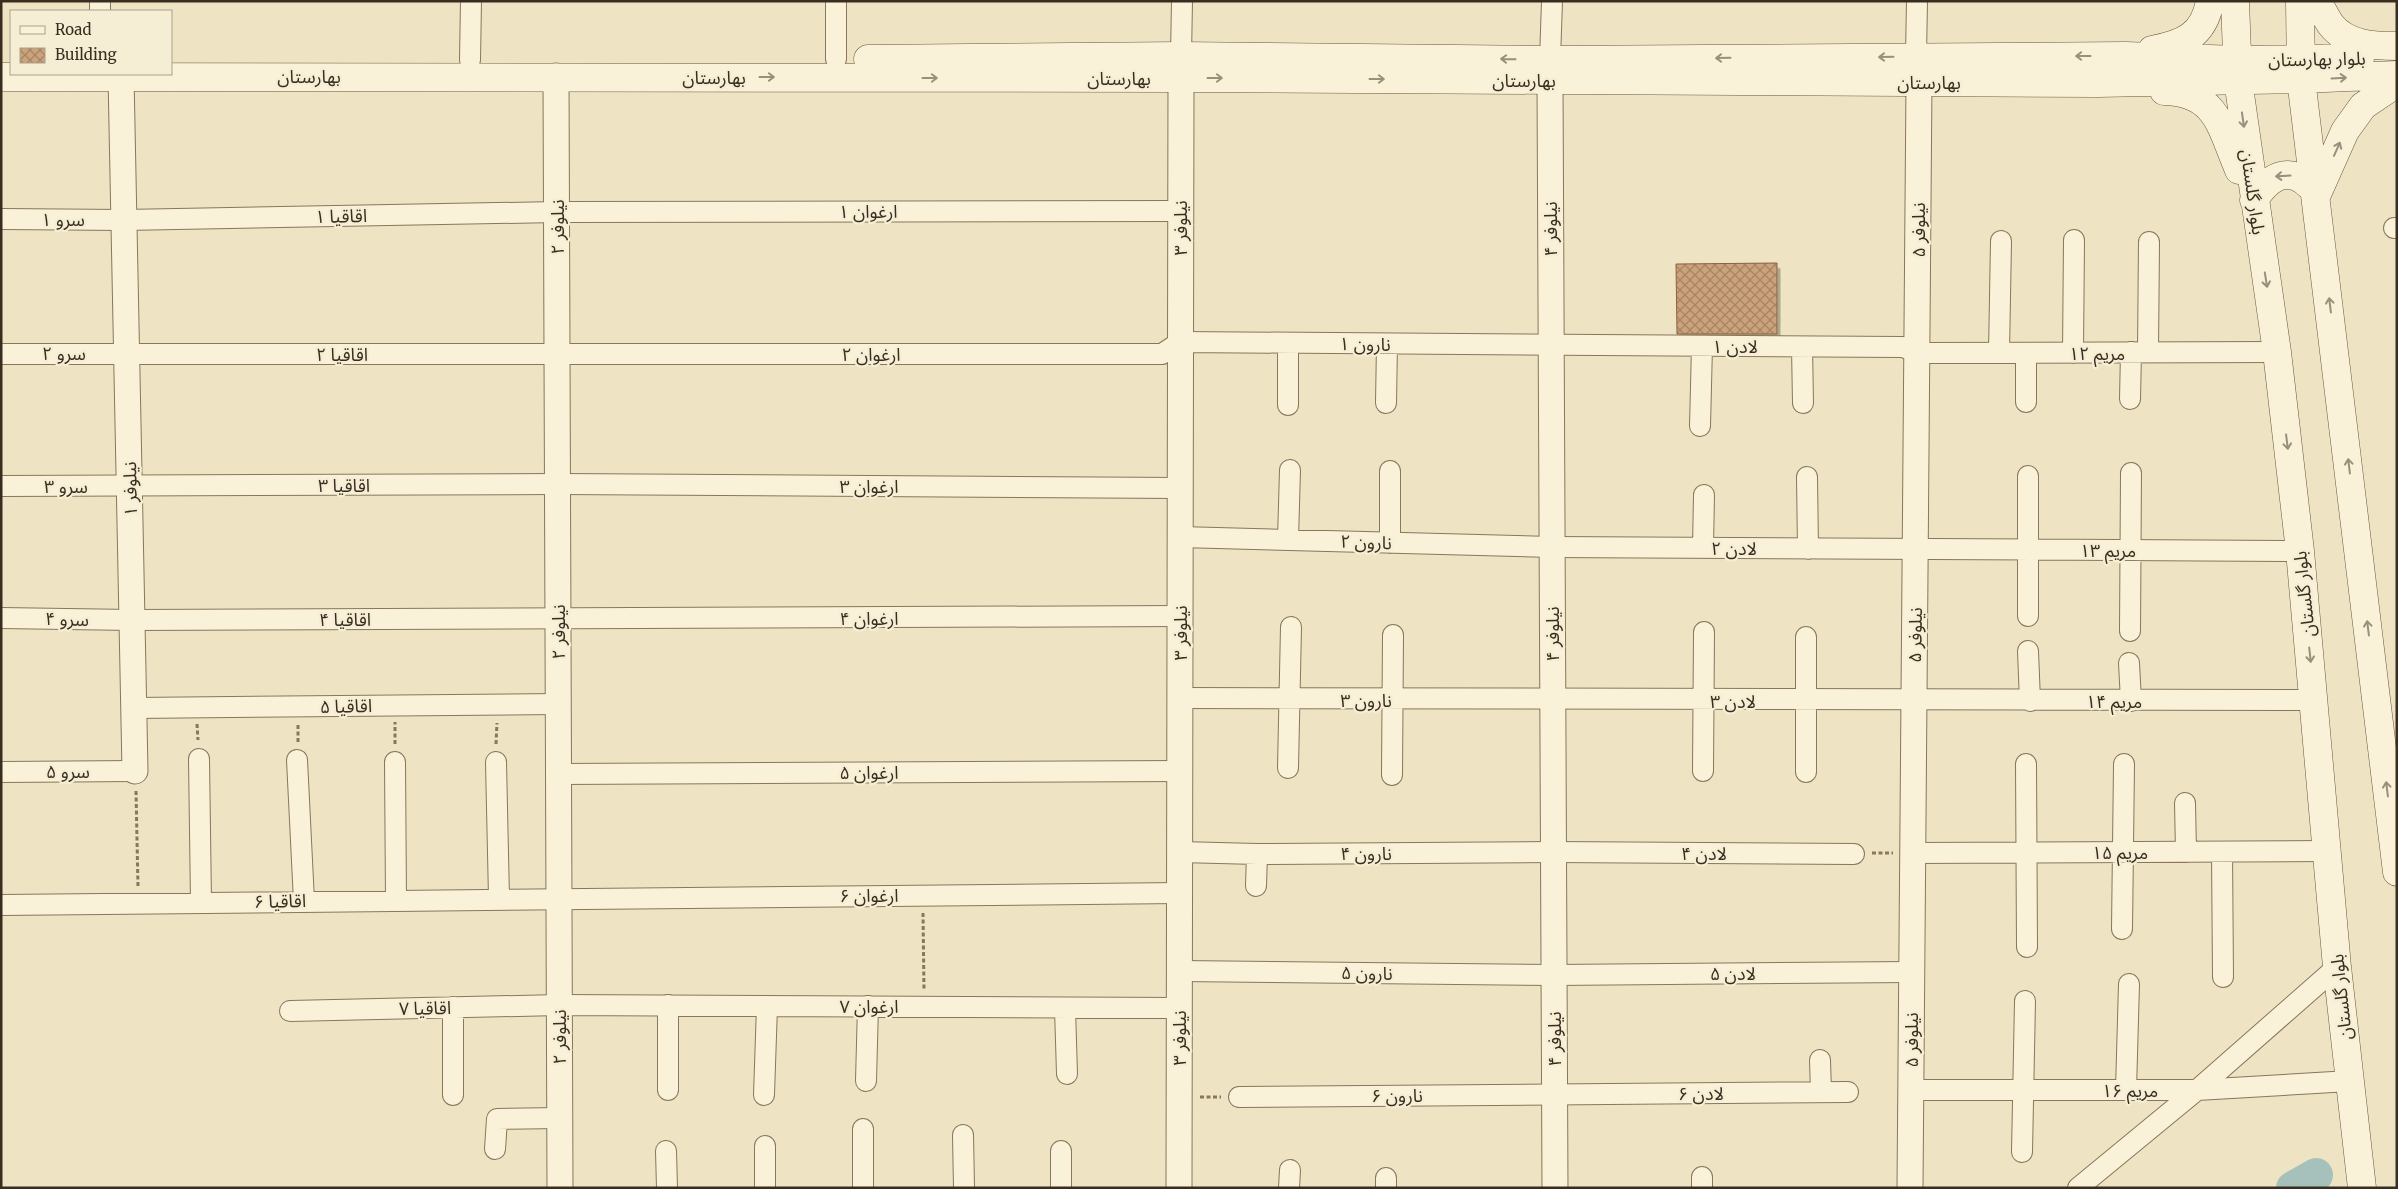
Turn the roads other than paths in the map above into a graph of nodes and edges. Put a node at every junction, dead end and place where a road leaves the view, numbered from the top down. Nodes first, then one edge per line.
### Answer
1 (471, 1) edge
2 (836, 1) edge
3 (1182, 1) edge
4 (1552, 1) edge
5 (1917, 1) edge
6 (2210, 1) edge
7 (2235, 1) edge
8 (2300, 1) edge
9 (2317, 1) edge
10 (2397, 46) edge
11 (2126, 56) junction
12 (2397, 56) edge
13 (172, 59) edge
14 (836, 59) junction
15 (470, 60) junction
16 (1181, 67) junction
17 (1918, 69) junction
18 (1550, 70) junction
19 (2237, 70) junction
20 (2301, 70) junction
21 (2397, 75) edge
22 (1, 76) edge
23 (122, 76) junction
24 (556, 76) junction
25 (2098, 83) junction
26 (2397, 83) edge
27 (2317, 194) junction
28 (2254, 200) junction
29 (1180, 211) junction
30 (557, 212) junction
31 (1, 219) edge
32 (124, 220) junction
33 (2074, 240) dead end
34 (2001, 241) dead end
35 (2149, 242) dead end
36 (1180, 342) junction
37 (1288, 343) junction
38 (1387, 344) junction
39 (1551, 345) junction
40 (1702, 346) junction
41 (1802, 346) junction
42 (2139, 352) junction
43 (2277, 352) junction
44 (127, 353) junction
45 (1918, 353) junction
46 (1999, 353) junction
47 (2026, 353) junction
48 (2073, 353) junction
49 (1, 354) edge
50 (557, 355) junction
51 (2130, 400) dead end
52 (2026, 402) dead end
53 (1386, 403) dead end
54 (1803, 403) dead end
55 (1288, 405) dead end
56 (1700, 426) dead end
57 (1290, 470) dead end
58 (1390, 470) dead end
59 (2130, 473) dead end
60 (2028, 476) dead end
61 (1807, 477) dead end
62 (558, 484) junction
63 (130, 485) junction
64 (1, 486) edge
65 (1180, 488) junction
66 (1704, 495) dead end
67 (1180, 537) junction
68 (1288, 540) junction
69 (1390, 543) junction
70 (1552, 547) junction
71 (1703, 548) junction
72 (1808, 549) junction
73 (1916, 550) junction
74 (2028, 550) junction
75 (2131, 550) junction
76 (2300, 551) junction
77 (1180, 616) junction
78 (2028, 616) dead end
79 (1, 618) edge
80 (558, 619) junction
81 (132, 620) junction
82 (1291, 627) dead end
83 (2130, 631) dead end
84 (1704, 632) dead end
85 (1393, 635) dead end
86 (1806, 637) dead end
87 (2028, 652) dead end
88 (2129, 663) dead end
89 (1180, 698) junction
90 (1289, 700) junction
91 (1392, 700) junction
92 (2314, 700) junction
93 (1552, 701) junction
94 (1703, 701) junction
95 (1806, 701) junction
96 (1914, 701) junction
97 (2030, 701) junction
98 (2132, 701) junction
99 (558, 704) junction
100 (134, 708) junction
101 (199, 759) road end
102 (297, 760) road end
103 (395, 762) road end
104 (496, 762) road end
105 (2026, 764) dead end
106 (2124, 764) dead end
107 (1288, 768) dead end
108 (135, 771) joint
109 (1180, 771) junction
110 (1703, 771) dead end
111 (1, 772) edge
112 (1806, 772) dead end
113 (558, 774) junction
114 (1392, 775) dead end
115 (2185, 803) dead end
116 (2327, 851) junction
117 (1180, 852) junction
118 (1553, 852) junction
119 (2027, 852) junction
120 (2124, 852) junction
121 (2186, 852) junction
122 (2222, 852) junction
123 (1913, 853) junction
124 (1257, 854) junction
125 (1854, 854) road end
126 (2397, 872) edge
127 (1256, 886) dead end
128 (1180, 893) junction
129 (499, 898) junction
130 (559, 898) junction
131 (396, 900) junction
132 (304, 901) junction
133 (201, 902) junction
134 (1, 905) edge
135 (2122, 929) dead end
136 (2027, 946) dead end
137 (2337, 968) junction
138 (1180, 971) junction
139 (1912, 972) junction
140 (1554, 975) junction
141 (2223, 978) dead end
142 (2129, 984) dead end
143 (2025, 1002) dead end
144 (559, 1005) junction
145 (668, 1005) junction
146 (767, 1006) junction
147 (868, 1006) junction
148 (453, 1007) junction
149 (1065, 1008) junction
150 (1179, 1008) junction
151 (290, 1011) dead end
152 (1820, 1060) dead end
153 (1067, 1074) dead end
154 (866, 1081) dead end
155 (2350, 1081) junction
156 (668, 1090) dead end
157 (1911, 1090) junction
158 (2024, 1090) junction
159 (2126, 1090) junction
160 (2197, 1090) junction
161 (1821, 1092) junction
162 (1848, 1092) dead end
163 (764, 1094) dead end
164 (1554, 1094) junction
165 (452, 1096) dead end
166 (1239, 1097) road end
167 (560, 1118) junction
168 (863, 1129) dead end
169 (963, 1135) dead end
170 (765, 1146) dead end
171 (496, 1149) dead end
172 (666, 1150) dead end
173 (1061, 1151) dead end
174 (2022, 1152) dead end
175 (560, 1188) edge
176 (667, 1188) edge
177 (765, 1188) edge
178 (863, 1188) edge
179 (964, 1188) edge
180 (1062, 1188) edge
181 (1179, 1188) edge
182 (1555, 1188) edge
183 (1910, 1188) edge
184 (2078, 1188) edge
185 (2362, 1188) edge

1 - 15 street
2 - 14 street
3 - 16 street
4 - 18 street
5 - 17 street
6 - 11 main road
7 - 19 main road, بلوار گلستان
8 - 20 main road
9 - 10 main road
11 -> 17 main road, بهارستان
11 - 19 main road, بهارستان
12 - 20 main road, بلوار بهارستان
13 - 15 main road, بهارستان
14 - 15 main road, بهارستان
14 - 16 main road, بهارستان
16 - 18 main road, بهارستان
24 -> 16 main road, بهارستان
16 - 29 street, نیلوفر ۳
17 - 18 main road, بهارستان
17 - 25 main road, بهارستان
17 - 45 street, نیلوفر ۵
18 - 39 street, نیلوفر ۴
19 - 20 main road, بلوار بهارستان
19 - 25 main road, بهارستان
19 -> 28 main road, بلوار گلستان
20 -> 21 main road, بلوار بهارستان
20 - 27 main road
22 - 23 main road, بهارستان
23 - 24 main road, بهارستان
23 - 32 street, نیلوفر ۱
24 - 30 street, نیلوفر ۲
25 - 28 main road
27 -> 26 main road
27 -> 28 main road
126 -> 27 main road
28 -> 43 main road, بلوار گلستان
29 - 30 street, ارغوان ۱
29 - 36 street, نیلوفر ۳
30 - 32 street, اقاقیا ۱
30 - 50 street, نیلوفر ۲
31 - 32 street, سرو ۱
32 - 44 street, نیلوفر ۱
33 - 48 street
34 - 46 street
35 - 42 street
36 - 37 street, نارون ۱
36 - 50 street, ارغوان ۲
36 - 65 street, نیلوفر ۳
37 - 38 street, نارون ۱
37 - 55 street
38 - 39 street, نارون ۱
38 - 53 street
39 - 40 street, لادن ۱
39 - 70 street, نیلوفر ۴
40 - 41 street, لادن ۱
40 - 56 street
41 - 45 street, لادن ۱
41 - 54 street
42 - 43 street, مریم ۱۲
42 - 48 street, مریم ۱۲
42 - 51 street
43 -> 76 main road, بلوار گلستان
44 - 49 street, سرو ۲
44 - 50 street, اقاقیا ۲
44 - 63 street, نیلوفر ۱
45 - 46 street, مریم ۱۲
45 - 73 street, نیلوفر ۵
46 - 47 street, مریم ۱۲
47 - 48 street, مریم ۱۲
47 - 52 street
50 - 62 street, نیلوفر ۲
57 - 68 street
58 - 69 street
59 - 75 street
60 - 74 street
61 - 72 street
62 - 63 street, اقاقیا ۳
62 - 65 street, ارغوان ۳
62 - 80 street, نیلوفر ۲
63 - 64 street, سرو ۳
63 - 81 street, نیلوفر ۱
65 - 67 street, نیلوفر ۳
66 - 71 street
67 - 68 street, نارون ۲
67 - 77 street, نیلوفر ۳
68 - 69 street, نارون ۲
69 - 70 street, نارون ۲
70 - 71 street, لادن ۲
70 - 93 street, نیلوفر ۴
71 - 72 street, لادن ۲
72 - 73 street, لادن ۲
73 - 74 street, مریم ۱۳
73 - 96 street, نیلوفر ۵
74 - 75 street, مریم ۱۳
74 - 78 street
75 - 76 street, مریم ۱۳
75 - 83 street
76 -> 92 main road, بلوار گلستان
77 - 80 street, ارغوان ۴
77 - 89 street, نیلوفر ۳
79 - 81 street, سرو ۴
80 - 81 street, اقاقیا ۴
80 - 99 street, نیلوفر ۲
81 - 100 street, نیلوفر ۱
82 - 90 street
84 - 94 street
85 - 91 street
86 - 95 street
87 - 97 street
88 - 98 street
89 - 90 street, نارون ۳
89 - 109 street, نیلوفر ۳
90 - 91 street, نارون ۳
90 - 107 street
91 - 93 street, نارون ۳
91 - 114 street
92 - 98 street, مریم ۱۴
92 - 116 main road, بلوار گلستان
93 - 94 street, لادن ۳
93 - 118 street, نیلوفر ۴
94 - 95 street, لادن ۳
94 - 110 street
95 - 96 street, لادن ۳
95 - 112 street
96 - 97 street, مریم ۱۴
96 - 123 street, نیلوفر ۵
97 - 98 street, مریم ۱۴
99 - 100 street, اقاقیا ۵
99 - 113 street, نیلوفر ۲
100 - 108 street, نیلوفر ۱
101 - 133 street
102 - 132 street
103 - 131 street
104 - 129 street
105 - 119 street
106 - 120 street
108 - 111 street, سرو ۵
109 - 113 street, ارغوان ۵
109 - 117 street, نیلوفر ۳
113 - 130 street, نیلوفر ۲
115 - 121 street
116 - 122 street, مریم ۱۵
116 - 137 main road, بلوار گلستان
117 - 124 street, نارون ۴
117 - 128 street, نیلوفر ۳
118 - 124 street, نارون ۴
118 - 125 street, لادن ۴
118 - 140 street, نیلوفر ۴
119 - 120 street, مریم ۱۵
119 - 123 street, مریم ۱۵
119 - 136 street
120 - 121 street, مریم ۱۵
120 - 135 street
121 - 122 street, مریم ۱۵
122 - 141 street
123 - 139 street, نیلوفر ۵
124 - 127 street
128 - 130 street, ارغوان ۶
128 - 138 street, نیلوفر ۳
129 - 130 street, اقاقیا ۶
129 - 131 street, اقاقیا ۶
130 - 144 street, نیلوفر ۲
131 - 132 street, اقاقیا ۶
132 - 133 street, اقاقیا ۶
133 - 134 street, اقاقیا ۶
137 - 155 main road, بلوار گلستان
137 - 160 street
138 - 140 street, نارون ۵
138 - 150 street, نیلوفر ۳
139 - 140 street, لادن ۵
139 - 157 street, نیلوفر ۵
140 - 164 street, نیلوفر ۴
142 - 159 street
143 - 158 street
144 - 145 street, ارغوان ۷
144 - 148 street, اقاقیا ۷
144 - 167 street, نیلوفر ۲
145 - 146 street, ارغوان ۷
145 - 156 street
146 - 147 street, ارغوان ۷
146 - 163 street
147 - 149 street, ارغوان ۷
147 - 154 street
148 - 151 street, اقاقیا ۷
148 - 165 street
149 - 150 street, ارغوان ۷
149 - 153 street
150 - 181 street, نیلوفر ۳
152 - 161 street
155 - 160 street, مریم ۱۶
155 - 185 main road, بلوار گلستان
157 - 158 street, مریم ۱۶
157 - 183 street, نیلوفر ۵
158 - 159 street, مریم ۱۶
158 - 174 street
159 - 160 street, مریم ۱۶
160 - 184 street
161 - 162 street, لادن ۶
161 - 164 street, لادن ۶
164 - 166 street, نارون ۶
164 - 182 street, نیلوفر ۴
167 - 171 street
167 - 175 street, نیلوفر ۲
168 - 178 street
169 - 179 street
170 - 177 street
172 - 176 street
173 - 180 street

